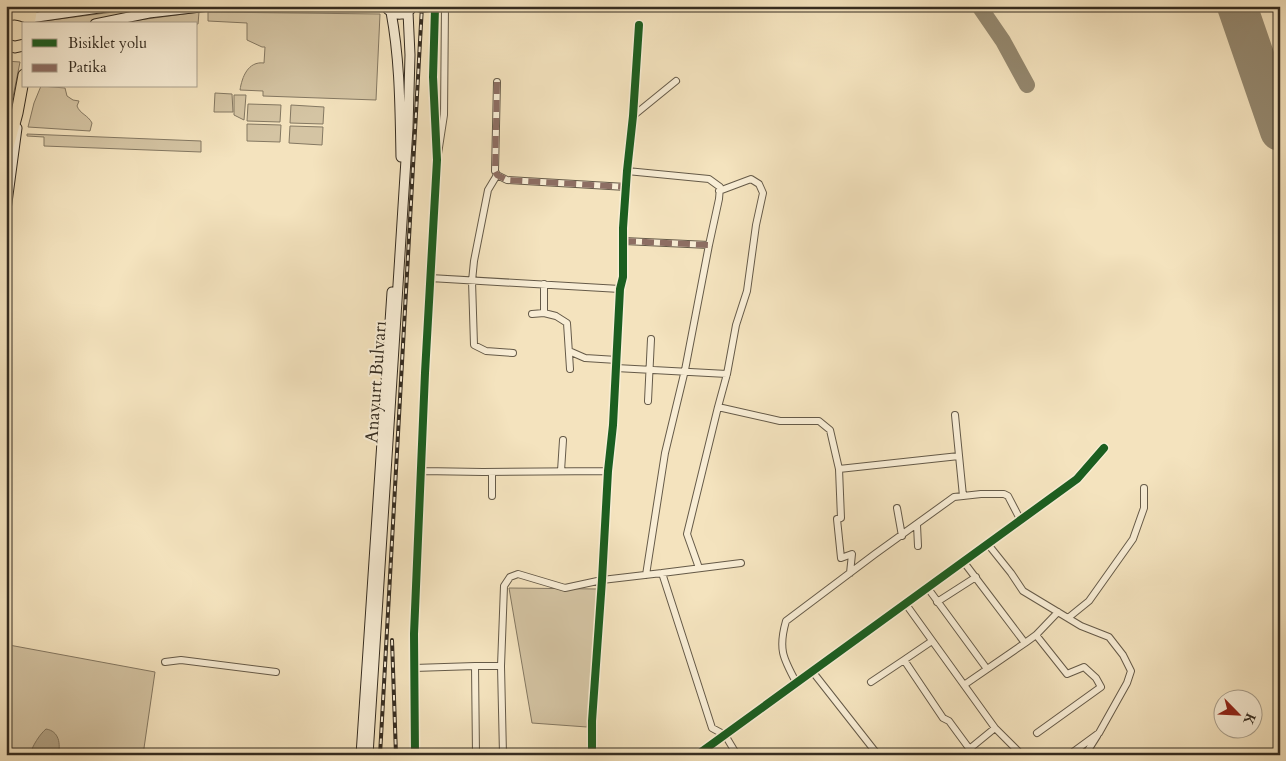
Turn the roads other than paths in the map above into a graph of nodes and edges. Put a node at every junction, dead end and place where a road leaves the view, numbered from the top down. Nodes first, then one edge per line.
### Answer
1 (32, 6) edge
2 (74, 6) edge
3 (113, 6) edge
4 (209, 6) edge
5 (440, 7) edge
6 (411, 8) edge
7 (388, 9) edge
8 (90, 10) junction
9 (6, 16) edge
10 (30, 21) edge
11 (104, 22) edge
12 (639, 25) dead end
13 (6, 45) edge
14 (22, 46) edge
15 (497, 82) dead end
16 (676, 82) dead end
17 (23, 88) edge
18 (18, 107) junction
19 (633, 116) junction
20 (6, 154) edge
21 (436, 160) junction
22 (627, 171) junction
23 (497, 175) junction
24 (626, 187) junction
25 (720, 191) junction
26 (6, 210) edge
27 (624, 241) junction
28 (708, 245) junction
29 (430, 278) junction
30 (472, 280) junction
31 (544, 284) junction
32 (620, 289) junction
33 (544, 313) junction
34 (532, 314) dead end
35 (651, 339) dead end
36 (569, 351) junction
37 (513, 353) dead end
38 (617, 360) junction
39 (616, 368) junction
40 (570, 369) dead end
41 (649, 370) junction
42 (685, 370) junction
43 (728, 374) junction
44 (648, 401) dead end
45 (718, 407) junction
46 (955, 415) dead end
47 (564, 440) dead end
48 (1104, 448) dead end
49 (959, 456) junction
50 (840, 469) junction
51 (422, 470) junction
52 (608, 470) junction
53 (561, 471) junction
54 (492, 472) junction
55 (1144, 488) dead end
56 (492, 496) dead end
57 (963, 496) junction
58 (897, 508) dead end
59 (1020, 519) junction
60 (917, 525) junction
61 (902, 536) junction
62 (987, 543) junction
63 (918, 546) dead end
64 (963, 561) junction
65 (741, 563) dead end
66 (699, 568) junction
67 (662, 573) junction
68 (850, 573) junction
69 (646, 575) junction
70 (976, 577) junction
71 (602, 580) junction
72 (927, 587) junction
73 (937, 602) junction
74 (905, 603) junction
75 (1058, 612) junction
76 (1068, 618) junction
77 (1036, 635) junction
78 (932, 641) junction
79 (1025, 644) junction
80 (904, 660) junction
81 (165, 662) dead end
82 (475, 666) junction
83 (501, 666) junction
84 (414, 668) junction
85 (987, 669) junction
86 (812, 671) junction
87 (276, 672) dead end
88 (796, 682) junction
89 (872, 682) dead end
90 (964, 685) junction
91 (995, 728) junction
92 (1037, 733) dead end
93 (1099, 733) junction
94 (725, 734) junction
95 (972, 752) edge
96 (361, 755) edge
97 (368, 755) edge
98 (416, 755) edge
99 (476, 755) edge
100 (502, 755) edge
101 (592, 755) edge
102 (697, 755) edge
103 (737, 755) edge
104 (878, 755) edge
105 (962, 755) edge
106 (1022, 755) edge
107 (1069, 755) edge
108 (1085, 755) edge

1 - 10 highway
2 - 8 main road
3 - 8 main road
4 - 11 main road
5 - 6 street
5 - 21 street
5 - 21 street
6 - 7 main road
6 - 97 main road, Anayurt Bulvarı
7 - 96 main road, Anayurt Bulvarı
8 - 10 main road
9 - 10 highway
12 - 19 street
13 - 14 highway
15 - 23 street
16 - 19 street
17 - 18 highway
18 - 20 highway
18 - 26 main road
19 - 22 street
21 - 29 street
22 - 24 street
22 - 25 street
23 - 24 street
23 - 30 street
24 - 27 street
25 - 28 street
25 - 43 street
27 - 28 street
27 - 32 street
28 - 42 street
29 - 30 street
29 - 51 street
30 - 31 street
30 - 37 street
31 - 32 street
31 - 33 street
32 - 38 street
33 - 34 street
33 - 36 street
35 - 41 street
36 - 38 street
36 - 40 street
38 - 39 street
39 - 41 street
39 - 52 street
41 - 42 street
41 - 44 street
42 - 43 street
42 - 69 street
43 - 45 street
45 - 50 street
45 - 66 street
46 - 49 street
47 - 53 street
48 - 59 street
49 - 50 street
49 - 57 street
50 - 68 street
51 - 54 street
51 - 84 street
52 - 53 street
52 - 71 street
53 - 54 street
54 - 56 street
55 - 76 street
57 - 59 street
57 - 60 street
58 - 61 street
59 - 62 street
60 - 61 street
60 - 63 street
61 - 68 street
62 - 64 street
62 - 75 street
64 - 70 street
64 - 72 street
65 - 66 street
66 - 67 street
67 - 69 street
67 - 94 street
68 - 88 street
69 - 71 street
70 - 73 street
70 - 79 street
71 - 83 street
71 - 101 street
72 - 73 street
72 - 74 street
73 - 85 street
74 - 78 street
74 - 86 street
75 - 76 street
75 - 77 street
76 - 93 street
77 - 79 street
77 - 92 street
78 - 80 street
78 - 90 street
79 - 85 street
80 - 89 street
80 - 95 street
81 - 87 street
82 - 83 street
82 - 84 street
82 - 99 street
83 - 100 street
84 - 98 street
85 - 90 street
86 - 88 street
86 - 104 street
88 - 94 street
90 - 91 street
91 - 95 street
91 - 106 street
93 - 107 street
93 - 108 street
94 - 102 street
94 - 103 street
95 - 105 street

